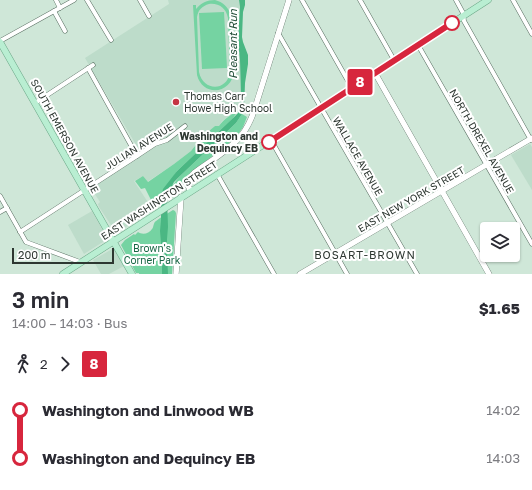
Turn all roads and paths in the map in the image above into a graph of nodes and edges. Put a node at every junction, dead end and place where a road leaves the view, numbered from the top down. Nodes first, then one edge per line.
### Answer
1 (56, 0) edge
2 (74, 0) edge
3 (87, 0) edge
4 (140, 0) edge
5 (290, 0) edge
6 (302, 0) edge
7 (360, 0) edge
8 (456, 0) edge
9 (488, 0) edge
10 (513, 0) edge
11 (60, 8) junction
12 (54, 11) junction
13 (149, 16) dead end
14 (464, 16) junction
15 (65, 31) dead end
16 (278, 33) junction
17 (532, 34) edge
18 (111, 40) dead end
19 (0, 41) edge
20 (418, 45) junction
21 (394, 60) junction
22 (93, 64) dead end
23 (88, 68) junction
24 (375, 73) junction
25 (352, 88) junction
26 (35, 103) junction
27 (321, 108) junction
28 (185, 126) dead end
29 (271, 140) junction
30 (532, 140) edge
31 (137, 156) junction
32 (486, 165) junction
33 (217, 174) junction
34 (84, 190) junction
35 (191, 191) junction
36 (442, 191) junction
37 (0, 196) edge
38 (181, 197) junction
39 (7, 208) junction
40 (0, 212) edge
41 (387, 223) junction
42 (20, 232) junction
43 (113, 241) junction
44 (532, 244) edge
45 (335, 253) junction
46 (80, 262) junction
47 (62, 274) edge
48 (132, 274) edge
49 (176, 274) edge
50 (274, 274) edge
51 (300, 274) edge
52 (347, 274) edge
53 (416, 274) edge
54 (489, 274) edge

1 - 11 street
2 - 11 street
3 - 18 street
4 - 13 street
5 - 16 street
6 - 25 street
7 - 21 street
8 - 14 street
9 - 14 main road, EAST WASHINGTON STREET
10 - 17 street
11 - 12 street
12 - 15 street
12 - 19 street
14 - 20 main road, EAST WASHINGTON STREET
14 - 30 street
16 - 27 street, WALLACE AVENUE
16 - 35 street
19 - 26 main road, SOUTH EMERSON AVENUE
20 - 21 main road, EAST WASHINGTON STREET
20 - 32 street, NORTH DREXEL AVENUE
21 - 24 main road, EAST WASHINGTON STREET
22 - 23 street
23 - 26 street
23 - 31 street
24 - 25 main road, EAST WASHINGTON STREET
24 - 36 street
25 - 27 main road, EAST WASHINGTON STREET
26 - 34 main road, SOUTH EMERSON AVENUE
27 - 29 main road, EAST WASHINGTON STREET
27 - 41 street, WALLACE AVENUE
28 - 31 street, JULIAN AVENUE
29 - 33 main road, EAST WASHINGTON STREET
29 - 45 street
30 - 32 street, EAST NEW YORK STREET
31 - 34 street, JULIAN AVENUE
32 - 36 street, EAST NEW YORK STREET
32 - 44 street, NORTH DREXEL AVENUE
33 - 35 main road, EAST WASHINGTON STREET
33 - 50 street
34 - 42 street, JULIAN AVENUE
34 - 43 main road, SOUTH EMERSON AVENUE
35 - 38 main road, EAST WASHINGTON STREET
36 - 41 street, EAST NEW YORK STREET
36 - 54 street
37 - 39 street
38 - 43 main road, EAST WASHINGTON STREET
38 - 49 street
39 - 40 street
39 - 42 street
41 - 45 street, EAST NEW YORK STREET
41 - 53 street, WALLACE AVENUE
42 - 46 street
43 - 46 main road, EAST WASHINGTON STREET
43 - 48 main road, SOUTH EMERSON AVENUE
45 - 51 street, EAST NEW YORK STREET
45 - 52 street
46 - 47 main road, EAST WASHINGTON STREET

